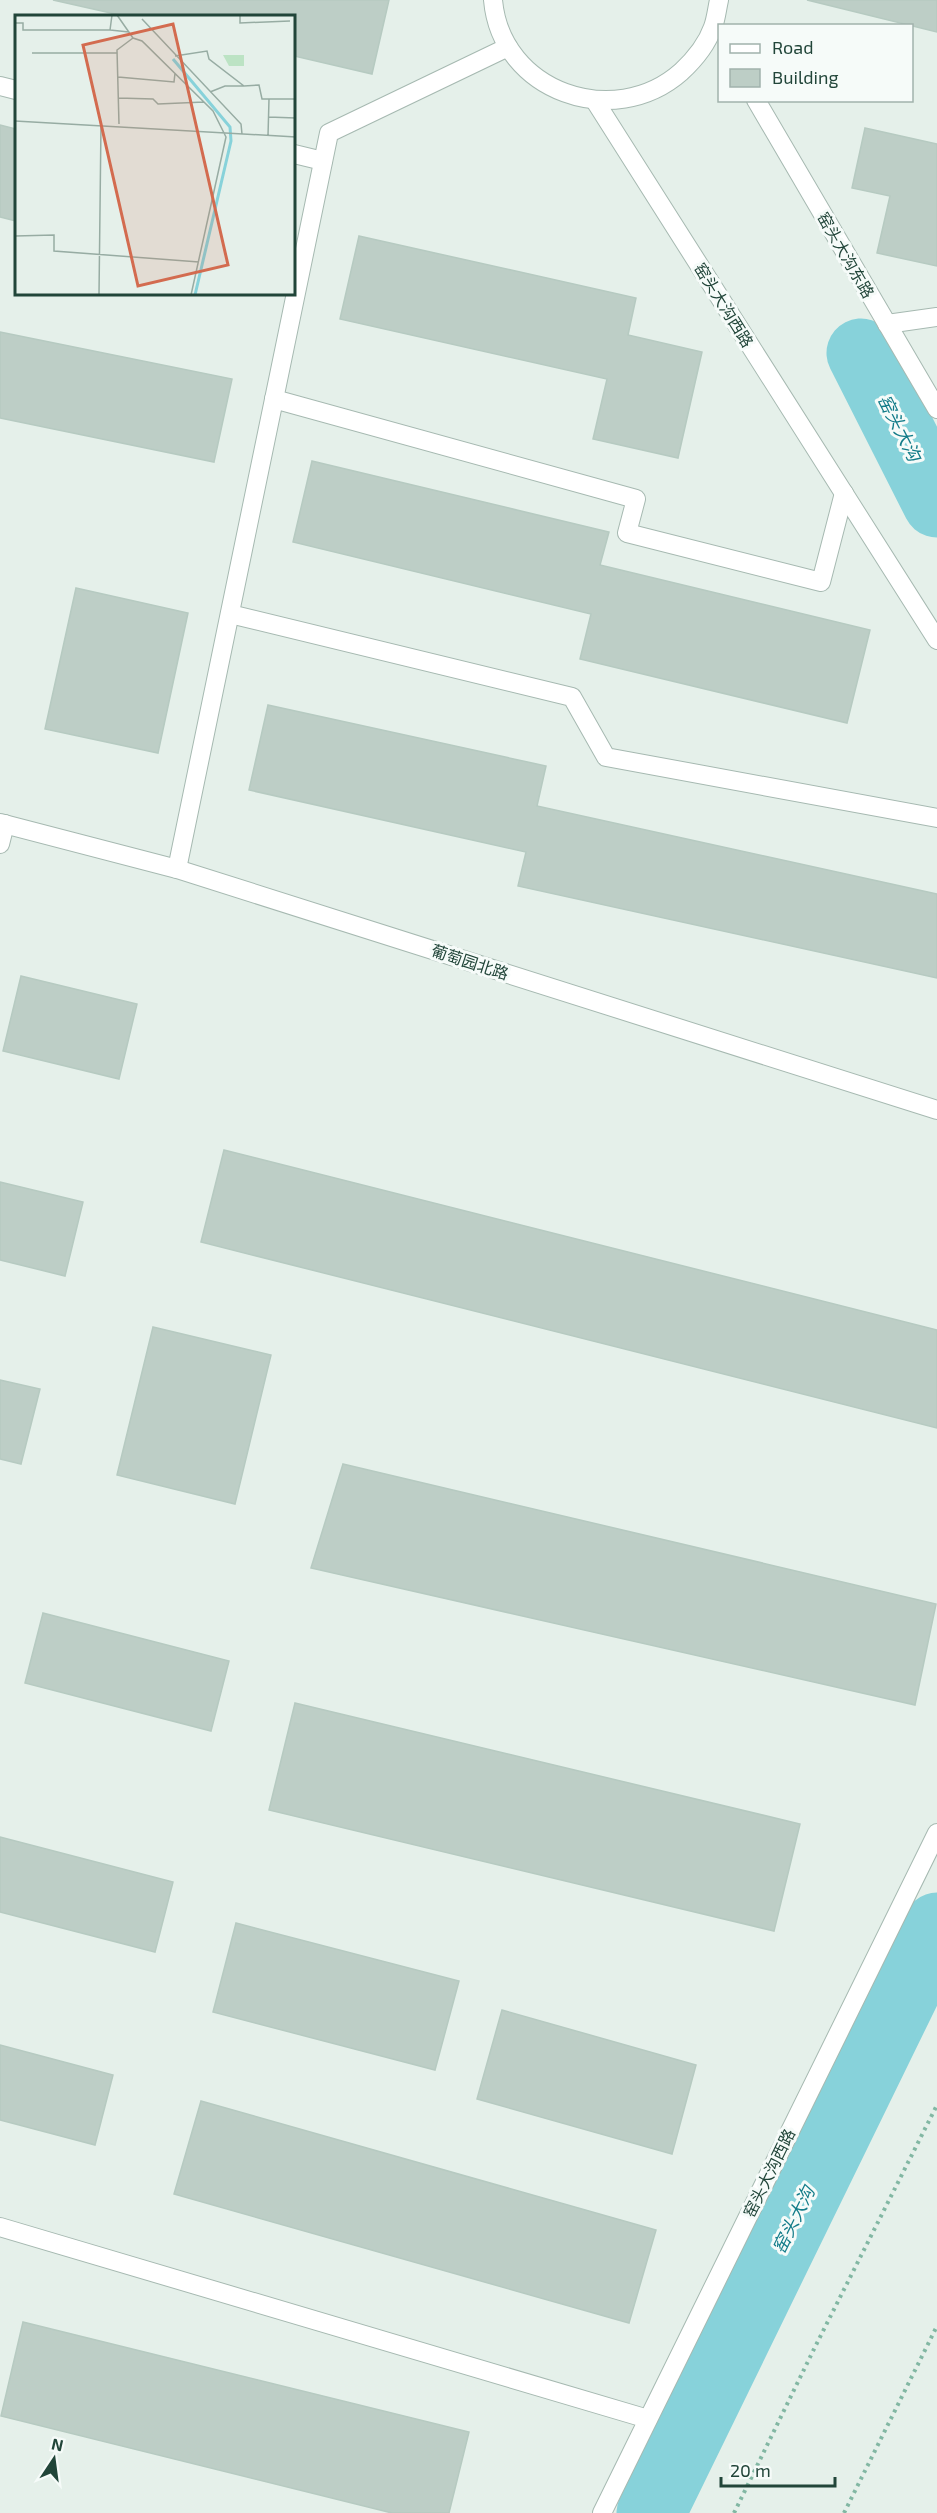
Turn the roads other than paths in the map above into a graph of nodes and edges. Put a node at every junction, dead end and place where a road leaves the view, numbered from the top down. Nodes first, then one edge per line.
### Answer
1 (494, 0) edge
2 (718, 0) edge
3 (716, 33) edge
4 (508, 47) junction
5 (0, 86) edge
6 (15, 90) edge
7 (595, 101) junction
8 (757, 102) edge
9 (296, 154) edge
10 (323, 161) junction
11 (296, 292) edge
12 (295, 296) edge
13 (937, 317) edge
14 (887, 324) junction
15 (274, 399) junction
16 (937, 409) edge
17 (844, 493) junction
18 (230, 614) junction
19 (937, 640) edge
20 (937, 818) edge
21 (2, 823) edge
22 (0, 844) edge
23 (177, 869) junction
24 (937, 1110) edge
25 (937, 1833) edge
26 (0, 2227) edge
27 (648, 2419) junction
28 (602, 2513) edge

1 - 4 street
2 - 3 street
3 - 7 street
4 - 7 street
4 - 10 street
5 - 6 street
7 - 17 street, 窑头大沟西路
8 - 14 street, 窑头大沟东路
9 - 10 street
10 - 11 street
12 - 15 street
13 - 14 street
14 - 16 street, 窑头大沟东路
15 - 17 street
15 - 18 street
17 - 19 street, 窑头大沟西路
18 - 20 street
18 - 23 street
21 - 22 street
21 - 23 street, 葡萄园北路
23 - 24 street, 葡萄园北路
25 - 27 street, 窑头大沟西路
26 - 27 street
27 - 28 street, 窑头大沟西路

